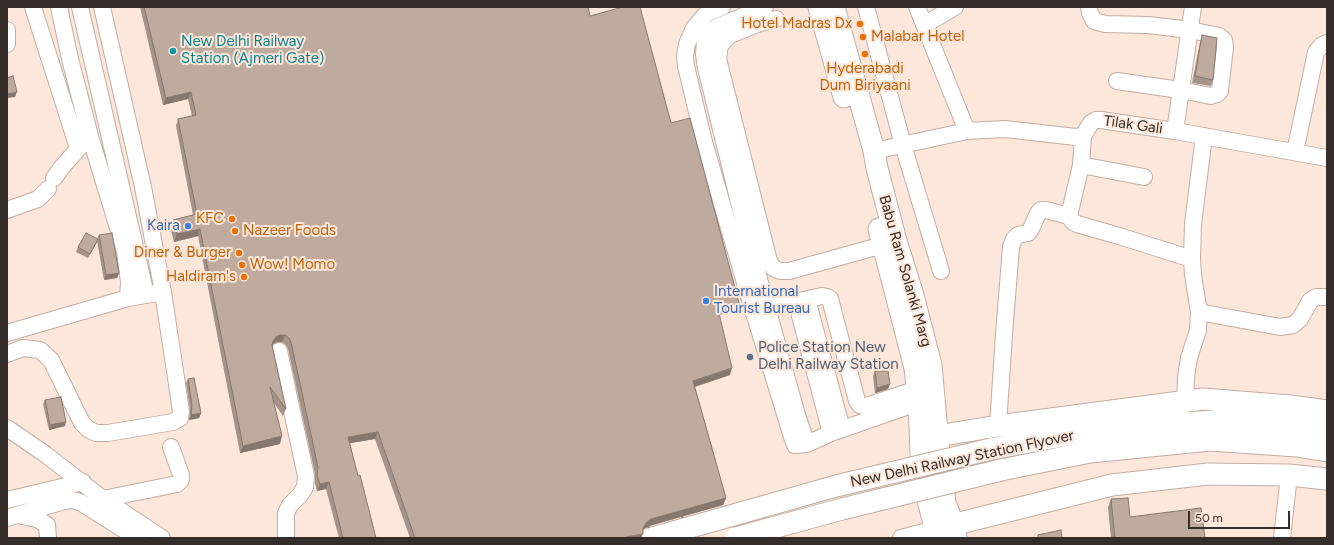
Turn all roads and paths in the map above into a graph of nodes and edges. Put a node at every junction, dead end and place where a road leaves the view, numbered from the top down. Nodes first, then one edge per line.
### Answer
1 (33, 7) edge
2 (59, 7) edge
3 (80, 7) edge
4 (102, 7) edge
5 (722, 7) edge
6 (765, 7) edge
7 (819, 7) edge
8 (834, 7) edge
9 (866, 7) edge
10 (917, 7) edge
11 (955, 7) edge
12 (1089, 7) edge
13 (1193, 7) edge
14 (776, 19) dead end
15 (924, 25) junction
16 (7, 30) edge
17 (1190, 30) junction
18 (1327, 43) edge
19 (7, 44) edge
20 (1321, 62) edge
21 (1117, 81) dead end
22 (1180, 90) junction
23 (967, 131) junction
24 (1175, 131) junction
25 (90, 136) junction
26 (1083, 136) junction
27 (1204, 136) junction
28 (903, 145) junction
29 (78, 148) junction
30 (874, 151) junction
31 (1294, 152) junction
32 (1327, 158) edge
33 (1081, 165) junction
34 (1144, 177) dead end
35 (7, 210) edge
36 (1069, 216) junction
37 (883, 245) junction
38 (1192, 259) junction
39 (941, 271) dead end
40 (163, 292) junction
41 (146, 294) junction
42 (1327, 297) edge
43 (128, 298) junction
44 (796, 301) junction
45 (760, 310) junction
46 (1199, 312) junction
47 (7, 333) edge
48 (279, 351) dead end
49 (7, 354) edge
50 (923, 396) junction
51 (1185, 402) junction
52 (1327, 411) edge
53 (998, 426) junction
54 (7, 428) edge
55 (836, 431) junction
56 (1327, 431) edge
57 (929, 437) junction
58 (171, 447) dead end
59 (1327, 451) edge
60 (1289, 475) junction
61 (1327, 479) edge
62 (83, 482) junction
63 (103, 498) junction
64 (7, 500) edge
65 (11, 516) edge
66 (946, 533) edge
67 (48, 538) edge
68 (136, 538) edge
69 (162, 538) edge
70 (286, 538) edge
71 (652, 538) edge
72 (736, 538) edge
73 (901, 538) edge
74 (1282, 538) edge

1 - 29 street
2 - 25 street
3 - 41 street
4 - 40 street
5 - 45 street
6 - 45 street
7 - 37 main road, Babu Ram Solanki Marg
8 - 30 main road, Babu Ram Solanki Marg
9 - 28 street
10 - 15 street
11 - 15 street
12 - 17 street
13 - 17 street
14 - 37 street
15 - 23 street
16 - 19 street
17 - 22 street
17 - 22 street
18 - 20 street
20 - 31 street
21 - 22 street
22 - 24 street
23 - 26 street, Tilak Gali
23 - 28 street, Tilak Gali
24 - 26 street, Tilak Gali
24 - 27 street, Tilak Gali
25 - 29 street
25 - 43 street
26 - 33 street
27 - 31 street, Tilak Gali
27 - 38 street
28 - 30 street, Tilak Gali
28 - 39 street
29 - 35 street
30 - 50 main road, Babu Ram Solanki Marg
31 - 32 street, Tilak Gali
33 - 34 street
33 - 36 street
36 - 38 street
36 - 53 street
37 - 50 main road, Babu Ram Solanki Marg
38 - 46 street
40 - 41 street
40 - 49 street
41 - 43 street
42 - 46 street
43 - 47 street
44 - 45 street
44 - 50 street
44 - 55 street
44 - 55 street
45 - 55 street
46 - 51 street
48 - 70 street
50 - 55 street
50 - 57 main road, Babu Ram Solanki Marg
51 - 52 main road
51 - 53 main road
53 - 57 main road
54 - 62 street
56 - 71 main road, New Delhi Railway Station Flyover, bridge
57 - 66 main road, Babu Ram Solanki Marg
58 - 63 street
59 - 72 main road, New Delhi Railway Station Flyover, bridge
60 - 61 main road
60 - 66 main road
60 - 74 street
62 - 63 street
62 - 64 street
63 - 69 street
65 - 67 street
65 - 68 street
66 - 73 street

